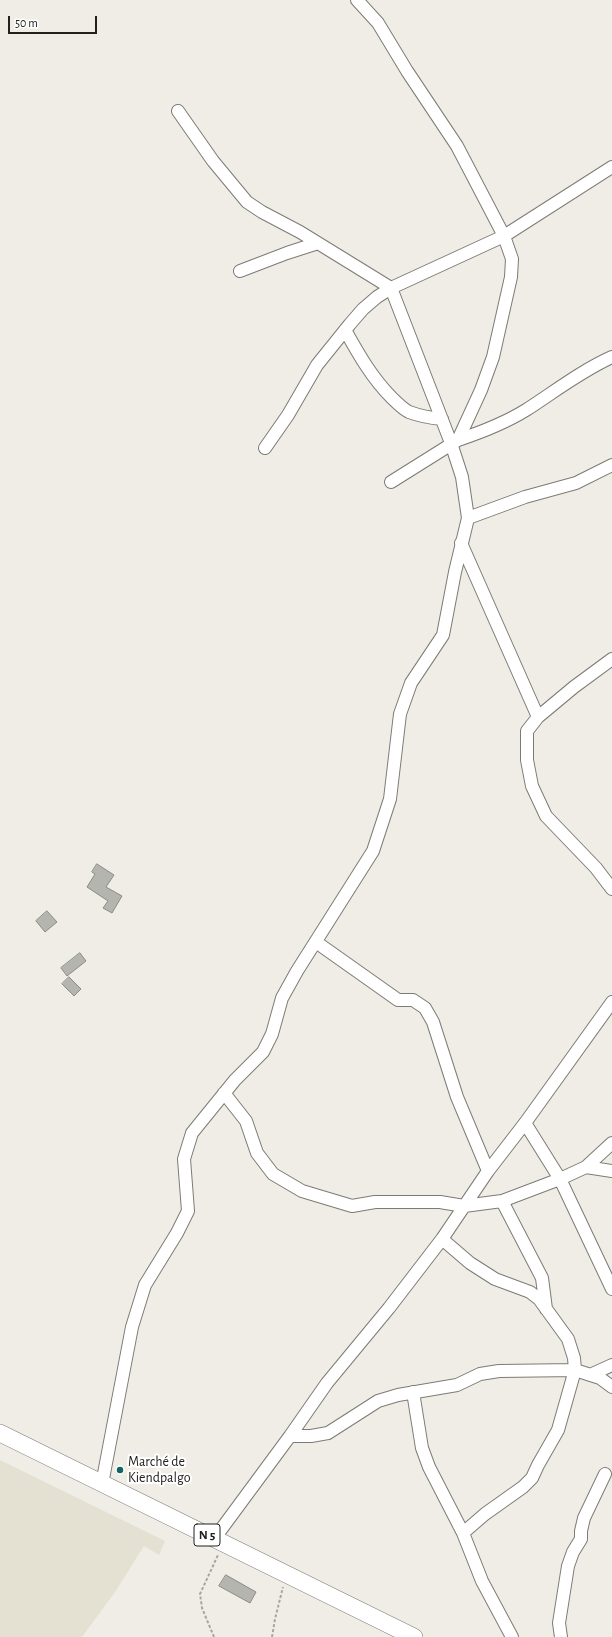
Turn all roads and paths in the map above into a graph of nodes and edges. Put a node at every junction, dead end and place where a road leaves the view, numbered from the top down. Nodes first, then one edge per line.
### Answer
1 (357, 0) edge
2 (178, 112) dead end
3 (612, 167) edge
4 (504, 236) junction
5 (318, 243) junction
6 (240, 271) dead end
7 (391, 288) junction
8 (345, 330) junction
9 (612, 357) edge
10 (442, 419) junction
11 (455, 441) junction
12 (265, 448) dead end
13 (612, 465) edge
14 (391, 482) dead end
15 (468, 518) junction
16 (461, 543) junction
17 (612, 659) edge
18 (538, 717) junction
19 (612, 890) edge
20 (316, 942) junction
21 (612, 1002) edge
22 (224, 1093) junction
23 (525, 1123) junction
24 (612, 1143) edge
25 (586, 1167) junction
26 (488, 1171) junction
27 (612, 1171) edge
28 (560, 1179) junction
29 (502, 1201) junction
30 (464, 1206) junction
31 (442, 1239) junction
32 (612, 1289) edge
33 (546, 1309) junction
34 (612, 1364) edge
35 (574, 1370) junction
36 (590, 1374) junction
37 (612, 1386) edge
38 (413, 1392) junction
39 (0, 1433) edge
40 (290, 1436) junction
41 (605, 1474) dead end
42 (102, 1484) junction
43 (464, 1533) junction
44 (219, 1541) junction
45 (286, 1574) junction
46 (214, 1637) edge
47 (272, 1637) edge
48 (414, 1637) edge
49 (512, 1637) edge
50 (561, 1637) edge

1 - 4 street
2 - 5 street
3 - 4 street
4 - 7 street
4 - 11 street
5 - 6 street
5 - 7 street
7 - 8 street
7 - 10 street
8 - 10 street
8 - 12 street
9 - 11 street
10 - 11 street
11 - 14 street
11 - 15 street
13 - 15 street
15 - 16 street
16 - 18 street
16 - 20 street
17 - 18 street
18 - 19 street
20 - 22 street
20 - 26 street
21 - 23 street
22 - 30 street
22 - 42 street
23 - 26 street
23 - 28 street
24 - 25 street
25 - 27 street
25 - 28 street
26 - 30 street
28 - 29 street
28 - 32 street
29 - 30 street
29 - 33 street
30 - 31 street
31 - 33 street
31 - 40 street
33 - 35 street
34 - 36 street
35 - 36 street
35 - 38 street
35 - 43 street
36 - 37 street
38 - 40 street
38 - 43 street
39 - 42 highway, N 5
40 - 44 street
41 - 50 street
42 - 44 highway, N 5
43 - 49 street
44 - 45 highway, N 5
44 - 46 path
45 - 47 path
45 - 48 highway, N 5

